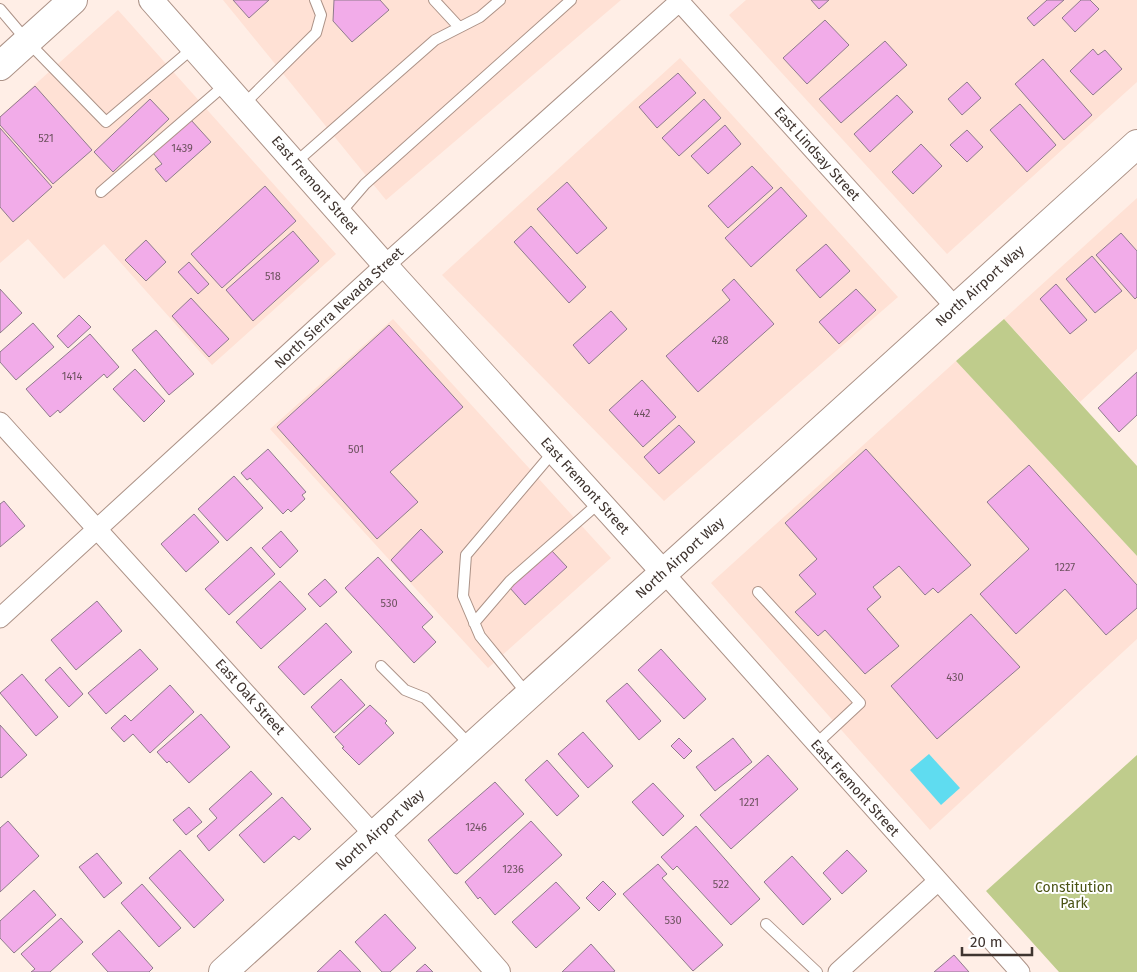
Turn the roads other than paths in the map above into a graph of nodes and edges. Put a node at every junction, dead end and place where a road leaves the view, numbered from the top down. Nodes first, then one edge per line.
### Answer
1 (73, 0) edge
2 (151, 0) edge
3 (315, 0) edge
4 (434, 0) edge
5 (500, 0) edge
6 (571, 0) edge
7 (680, 1) edge
8 (0, 9) edge
9 (459, 27) junction
10 (28, 42) junction
11 (193, 48) junction
12 (0, 66) edge
13 (226, 84) junction
14 (244, 104) junction
15 (1137, 144) edge
16 (295, 163) junction
17 (101, 192) dead end
18 (340, 213) junction
19 (385, 265) junction
20 (956, 308) junction
21 (0, 422) edge
22 (554, 451) junction
23 (600, 502) junction
24 (99, 529) junction
25 (664, 573) junction
26 (758, 592) dead end
27 (0, 618) edge
28 (474, 623) junction
29 (382, 666) dead end
30 (528, 696) junction
31 (816, 744) junction
32 (472, 747) junction
33 (374, 835) junction
34 (938, 881) junction
35 (766, 924) dead end
36 (223, 972) edge
37 (498, 972) edge
38 (817, 972) edge
39 (838, 972) edge
40 (1020, 972) edge

1 - 10 main road
2 - 11 street, East Fremont Street
3 - 14 lane
4 - 9 lane
5 - 9 lane
6 - 18 lane
7 - 19 street, North Sierra Nevada Street
7 - 20 street, East Lindsay Street
8 - 10 lane
9 - 16 lane
10 - 11 lane
10 - 12 main road
11 - 13 street, East Fremont Street
13 - 14 street, East Fremont Street
13 - 17 lane
14 - 16 street, East Fremont Street
15 - 20 main road, North Airport Way
16 - 18 street, East Fremont Street
18 - 19 street, East Fremont Street
19 - 22 street, East Fremont Street
19 - 24 street, North Sierra Nevada Street
20 - 25 main road, North Airport Way
21 - 24 street, East Oak Street
22 - 23 street, East Fremont Street
22 - 28 lane
23 - 25 street, East Fremont Street
23 - 28 lane
24 - 27 street, North Sierra Nevada Street
24 - 33 street, East Oak Street
25 - 30 main road, North Airport Way
25 - 31 street, East Fremont Street
26 - 31 lane
28 - 30 lane
29 - 32 lane
30 - 32 main road, North Airport Way
31 - 34 street, East Fremont Street
32 - 33 main road, North Airport Way
33 - 36 main road, North Airport Way
33 - 37 street, East Oak Street
34 - 39 street
34 - 40 street, East Fremont Street
35 - 38 lane

